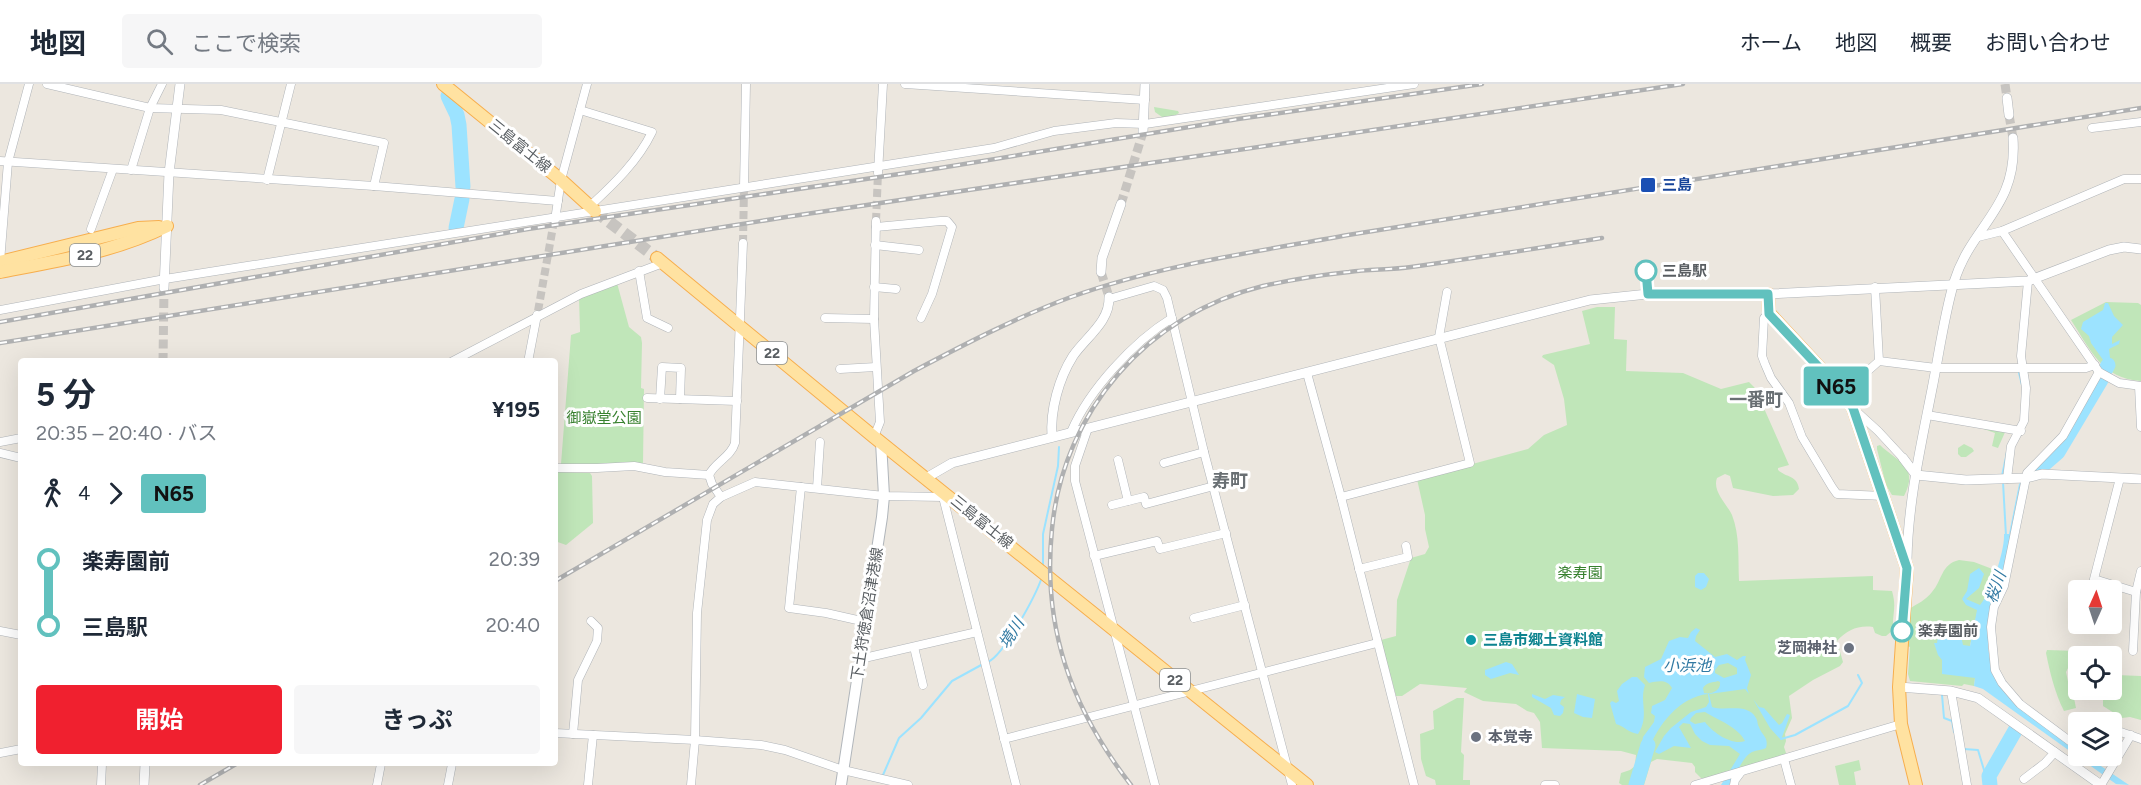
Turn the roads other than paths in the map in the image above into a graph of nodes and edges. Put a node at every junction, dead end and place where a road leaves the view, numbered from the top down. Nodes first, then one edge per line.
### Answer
1 (29, 84) edge
2 (47, 84) edge
3 (162, 84) edge
4 (180, 84) edge
5 (291, 84) edge
6 (443, 84) edge
7 (587, 84) edge
8 (746, 84) edge
9 (883, 84) edge
10 (905, 84) edge
11 (1145, 84) edge
12 (1414, 84) edge
13 (1402, 85) edge
14 (2007, 98) tunnel mouth
15 (1145, 100) junction
16 (150, 108) junction
17 (175, 110) junction
18 (580, 110) junction
19 (2009, 115) tunnel mouth
20 (281, 121) junction
21 (2141, 122) edge
22 (1144, 128) junction
23 (2092, 128) dead end
24 (2013, 138) tunnel mouth
25 (4, 161) edge
26 (113, 169) junction
27 (879, 169) junction
28 (130, 170) junction
29 (169, 173) junction
30 (2141, 179) edge
31 (267, 180) junction
32 (561, 180) junction
33 (374, 186) junction
34 (744, 187) junction
35 (558, 201) junction
36 (1121, 204) tunnel mouth
37 (592, 208) junction
38 (555, 218) junction
39 (167, 226) junction
40 (91, 229) dead end
41 (2002, 231) junction
42 (1978, 237) junction
43 (743, 243) tunnel mouth
44 (875, 245) junction
45 (2141, 249) edge
46 (919, 250) dead end
47 (660, 260) joint
48 (0, 262) edge
49 (639, 271) junction
50 (0, 272) edge
51 (1101, 272) tunnel mouth
52 (2032, 280) junction
53 (164, 284) junction
54 (1953, 284) junction
55 (874, 287) junction
56 (1875, 287) junction
57 (896, 289) dead end
58 (1448, 292) dead end
59 (1768, 294) junction
60 (1109, 298) joint
61 (0, 310) edge
62 (537, 313) junction
63 (1769, 314) junction
64 (825, 318) dead end
65 (921, 318) dead end
66 (1172, 318) junction
67 (874, 319) junction
68 (740, 327) junction
69 (668, 328) dead end
70 (1438, 337) junction
71 (459, 358) edge
72 (529, 358) edge
73 (1880, 361) junction
74 (876, 367) junction
75 (1936, 368) junction
76 (2023, 368) junction
77 (2097, 368) junction
78 (840, 369) dead end
79 (1307, 373) junction
80 (2140, 386) edge
81 (1843, 393) junction
82 (647, 398) dead end
83 (660, 399) junction
84 (680, 399) junction
85 (737, 401) junction
86 (1192, 402) junction
87 (1853, 408) junction
88 (1927, 415) junction
89 (2141, 427) edge
90 (1088, 428) junction
91 (2021, 430) junction
92 (1071, 432) junction
93 (1052, 437) junction
94 (18, 439) edge
95 (878, 440) junction
96 (0, 442) edge
97 (820, 442) dead end
98 (1204, 452) junction
99 (0, 453) edge
100 (18, 457) edge
101 (1903, 458) joint
102 (1118, 460) dead end
103 (1164, 463) dead end
104 (558, 468) edge
105 (709, 475) junction
106 (1916, 475) junction
107 (926, 478) junction
108 (2026, 478) junction
109 (2120, 478) junction
110 (2007, 479) junction
111 (2141, 479) edge
112 (1214, 486) junction
113 (801, 487) junction
114 (817, 488) junction
115 (944, 494) junction
116 (1884, 495) junction
117 (884, 496) junction
118 (721, 497) junction
119 (1341, 497) junction
120 (1128, 501) junction
121 (1112, 505) dead end
122 (1226, 533) junction
123 (1406, 546) dead end
124 (1094, 556) junction
125 (1907, 568) junction
126 (1359, 569) junction
127 (2140, 576) edge
128 (2136, 592) junction
129 (1245, 605) junction
130 (1194, 618) dead end
131 (2138, 620) edge
132 (591, 621) dead end
133 (866, 622) junction
134 (1113, 629) junction
135 (0, 631) edge
136 (977, 632) junction
137 (18, 634) edge
138 (1377, 644) junction
139 (914, 647) junction
140 (2133, 651) dead end
141 (860, 659) junction
142 (1263, 671) junction
143 (923, 685) dead end
144 (1899, 687) junction
145 (1188, 691) junction
146 (1951, 692) junction
147 (1134, 706) junction
148 (1901, 724) junction
149 (2122, 732) edge
150 (558, 733) edge
151 (573, 734) junction
152 (593, 735) junction
153 (2131, 735) junction
154 (2141, 738) edge
155 (1004, 739) junction
156 (695, 740) junction
157 (2068, 741) edge
158 (18, 750) edge
159 (2055, 752) junction
160 (0, 753) edge
161 (2068, 758) edge
162 (1784, 759) junction
163 (102, 766) edge
164 (145, 766) edge
165 (381, 766) edge
166 (452, 766) edge
167 (2076, 766) edge
168 (1287, 769) junction
169 (843, 770) junction
170 (1740, 773) junction
171 (2024, 779) dead end
172 (2088, 782) edge
173 (101, 785) edge
174 (144, 785) edge
175 (377, 785) edge
176 (448, 785) edge
177 (588, 785) edge
178 (691, 785) edge
179 (841, 785) edge
180 (907, 785) edge
181 (1016, 785) edge
182 (1155, 785) edge
183 (1292, 785) edge
184 (1307, 785) edge
185 (1414, 785) edge
186 (1545, 785) edge
187 (1555, 785) edge
188 (1695, 785) edge
189 (1734, 785) edge
190 (1791, 785) edge
191 (1916, 785) edge
192 (1967, 785) edge
193 (2101, 785) edge

1 - 25 street
2 - 16 street
3 - 16 street
4 - 17 street
5 - 20 street
6 - 32 main road, 三島富士線
7 - 18 street
8 - 34 street
9 - 27 street
10 - 15 street
11 - 15 street
12 - 13 street
13 - 22 street
14 - 19 street
15 - 22 street
16 - 17 street
16 - 28 street
17 - 20 street
17 - 29 street
18 - 32 street
18 - 37 street
20 - 31 street
20 - 33 street
21 - 23 street
22 - 27 street
24 - 42 street
25 - 26 street
25 - 48 street
26 - 28 street
26 - 40 street
27 - 34 street
28 - 29 street
29 - 31 street
29 - 39 street
30 - 41 street
31 - 33 street
32 - 35 street
32 - 37 main road, 三島富士線
33 - 35 street
34 - 37 street
35 - 38 street
36 - 51 street
37 - 38 street
38 - 53 street
39 - 48 main road, 22
39 - 50 main road, 22
39 - 53 street
41 - 42 street
41 - 52 street
42 - 54 street
43 - 68 street
44 - 46 street
44 - 55 street
44 - 65 street
45 - 52 street
47 - 49 street
47 - 68 main road, 三島富士線 / 22
49 - 62 street
49 - 69 street
52 - 54 street
52 - 76 street
52 - 77 street
53 - 61 street
54 - 56 street
54 - 75 street
55 - 57 street
55 - 67 street
56 - 59 street
56 - 73 street
58 - 70 street
59 - 63 main road
59 - 70 street
60 - 66 street
60 - 93 street
62 - 71 street
62 - 72 street
63 - 81 main road
63 - 116 street
64 - 67 street
66 - 86 street
66 - 92 street
67 - 74 street
68 - 85 street
68 - 95 main road, 三島富士線 / 22
70 - 79 street
70 - 119 street
73 - 75 street
73 - 81 street
74 - 78 street
74 - 95 street
75 - 76 street
75 - 88 street
76 - 77 street
76 - 91 street
77 - 80 street
77 - 108 street
79 - 86 street
79 - 119 street
80 - 89 street
81 - 87 main road
82 - 83 street
83 - 84 street
83 - 84 street
84 - 85 street
85 - 105 street
86 - 90 street
86 - 98 street
87 - 101 street
87 - 116 main road
88 - 91 street
88 - 106 street
90 - 92 street
90 - 124 street
91 - 110 street
92 - 93 street
93 - 107 street
94 - 96 street
95 - 107 main road, 三島富士線 / 22
95 - 117 main road, 下土狩徳倉沼津港線
97 - 114 street
98 - 103 street
98 - 112 street
99 - 100 street
101 - 106 street
102 - 120 street
104 - 105 street
105 - 118 street
106 - 110 street
106 - 125 street
107 - 115 main road, 三島富士線 / 22
108 - 109 street
108 - 110 street
108 - 157 street
109 - 111 street
109 - 128 street
112 - 120 street
112 - 122 street
113 - 114 street
113 - 118 street
113 - 133 street
114 - 117 street
115 - 117 street
115 - 134 main road, 三島富士線 / 22
115 - 136 street
116 - 125 main road
117 - 133 main road, 下土狩徳倉沼津港線
118 - 156 street
119 - 126 street
120 - 121 street
122 - 124 street
122 - 129 street
123 - 126 street
124 - 134 street
125 - 144 main road
126 - 138 street
127 - 128 street
128 - 131 street
129 - 130 street
129 - 142 street
131 - 140 street
132 - 151 street
133 - 141 main road, 下土狩徳倉沼津港線
134 - 145 main road, 三島富士線 / 22
134 - 147 street
135 - 137 street
136 - 139 street
136 - 155 street
138 - 142 street
138 - 185 street
139 - 141 street
139 - 143 street
141 - 169 main road, 下土狩徳倉沼津港線
142 - 145 street
142 - 168 street
144 - 146 street
144 - 148 main road
145 - 147 street
145 - 168 main road, 三島富士線 / 22
146 - 159 street
146 - 192 street
147 - 155 street
147 - 182 street
148 - 162 street
148 - 191 main road
149 - 153 street
150 - 151 street
151 - 152 street
152 - 156 street
152 - 177 street
153 - 154 street
153 - 193 street
155 - 181 street
156 - 169 street
156 - 178 street
158 - 160 street
159 - 161 street
159 - 171 street
162 - 170 street
162 - 190 street
163 - 173 street
164 - 174 street
165 - 175 street
166 - 176 street
167 - 172 street
168 - 183 street
168 - 184 main road, 三島富士線 / 22
169 - 179 main road, 下土狩徳倉沼津港線
169 - 180 street
170 - 188 street
170 - 189 street
172 - 193 street
186 - 187 street

